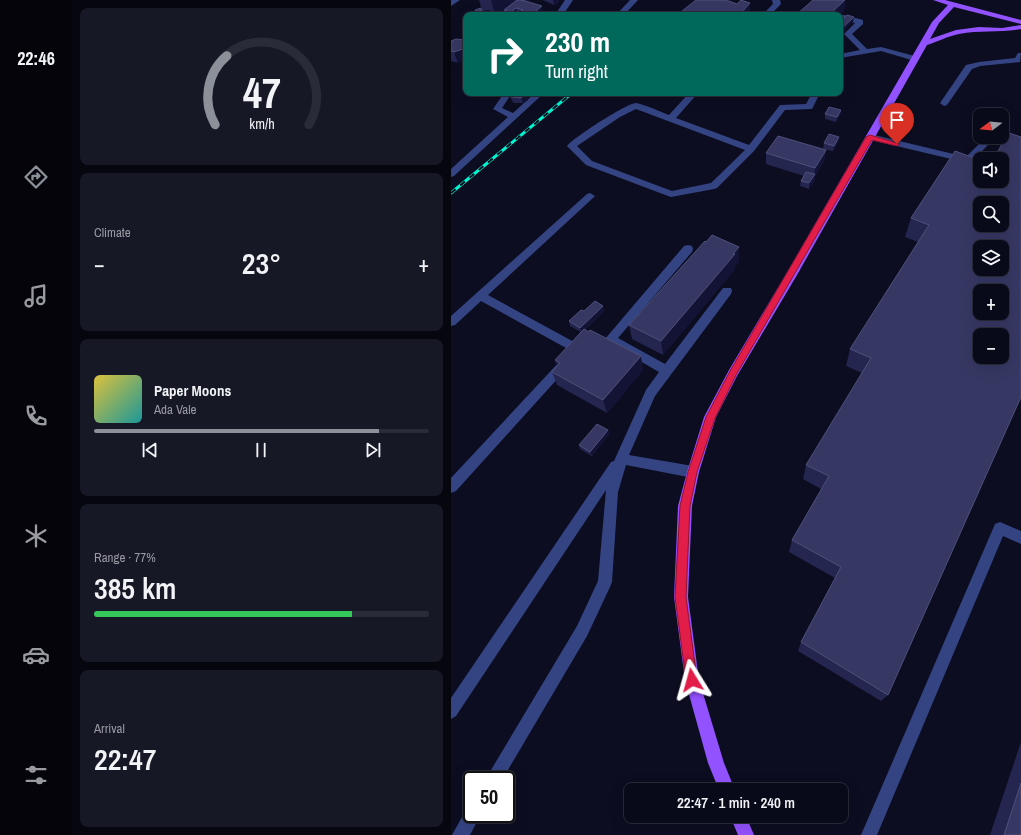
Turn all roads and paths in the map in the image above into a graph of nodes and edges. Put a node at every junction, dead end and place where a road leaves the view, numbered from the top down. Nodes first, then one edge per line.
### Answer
1 (456, 0) edge
2 (569, 0) edge
3 (776, 0) edge
4 (937, 0) edge
5 (628, 2) edge
6 (955, 2) edge
7 (451, 4) edge
8 (561, 12) edge
9 (622, 12) edge
10 (770, 12) edge
11 (844, 16) edge
12 (1021, 22) edge
13 (1021, 27) edge
14 (923, 44) junction
15 (866, 52) junction
16 (1021, 55) edge
17 (843, 56) edge
18 (915, 59) junction
19 (505, 96) edge
20 (537, 96) edge
21 (691, 96) edge
22 (814, 96) edge
23 (944, 103) dead end
24 (513, 117) junction
25 (670, 119) junction
26 (870, 137) junction
27 (1009, 140) edge
28 (984, 144) edge
29 (1021, 144) edge
30 (751, 149) junction
31 (451, 174) edge
32 (590, 196) dead end
33 (688, 249) dead end
34 (727, 291) dead end
35 (480, 295) junction
36 (451, 322) edge
37 (667, 371) junction
38 (621, 459) junction
39 (693, 472) junction
40 (451, 487) edge
41 (1021, 538) edge
42 (451, 711) edge
43 (498, 771) edge
44 (724, 783) edge
45 (467, 823) edge
46 (741, 823) edge
47 (460, 835) edge
48 (747, 835) edge
49 (869, 835) edge

1 - 7 lane
2 - 8 lane
3 - 10 lane
4 - 6 main road
5 - 9 lane
6 - 12 main road
6 - 14 main road
11 - 15 lane
13 - 14 main road
14 - 18 main road
15 - 17 lane
15 - 18 lane
16 - 23 lane
18 - 26 main road
19 - 24 lane
20 - 24 lane
21 - 25 lane
22 - 30 lane
24 - 31 lane
25 - 30 lane
25 - 30 lane
26 - 28 lane
26 - 39 main road
27 - 29 lane
32 - 35 lane
33 - 37 lane
34 - 37 lane
35 - 36 lane
35 - 40 lane
37 - 38 lane
38 - 39 lane
38 - 42 lane
38 - 43 lane
39 - 44 main road
41 - 49 lane
45 - 47 lane
46 - 48 main road

